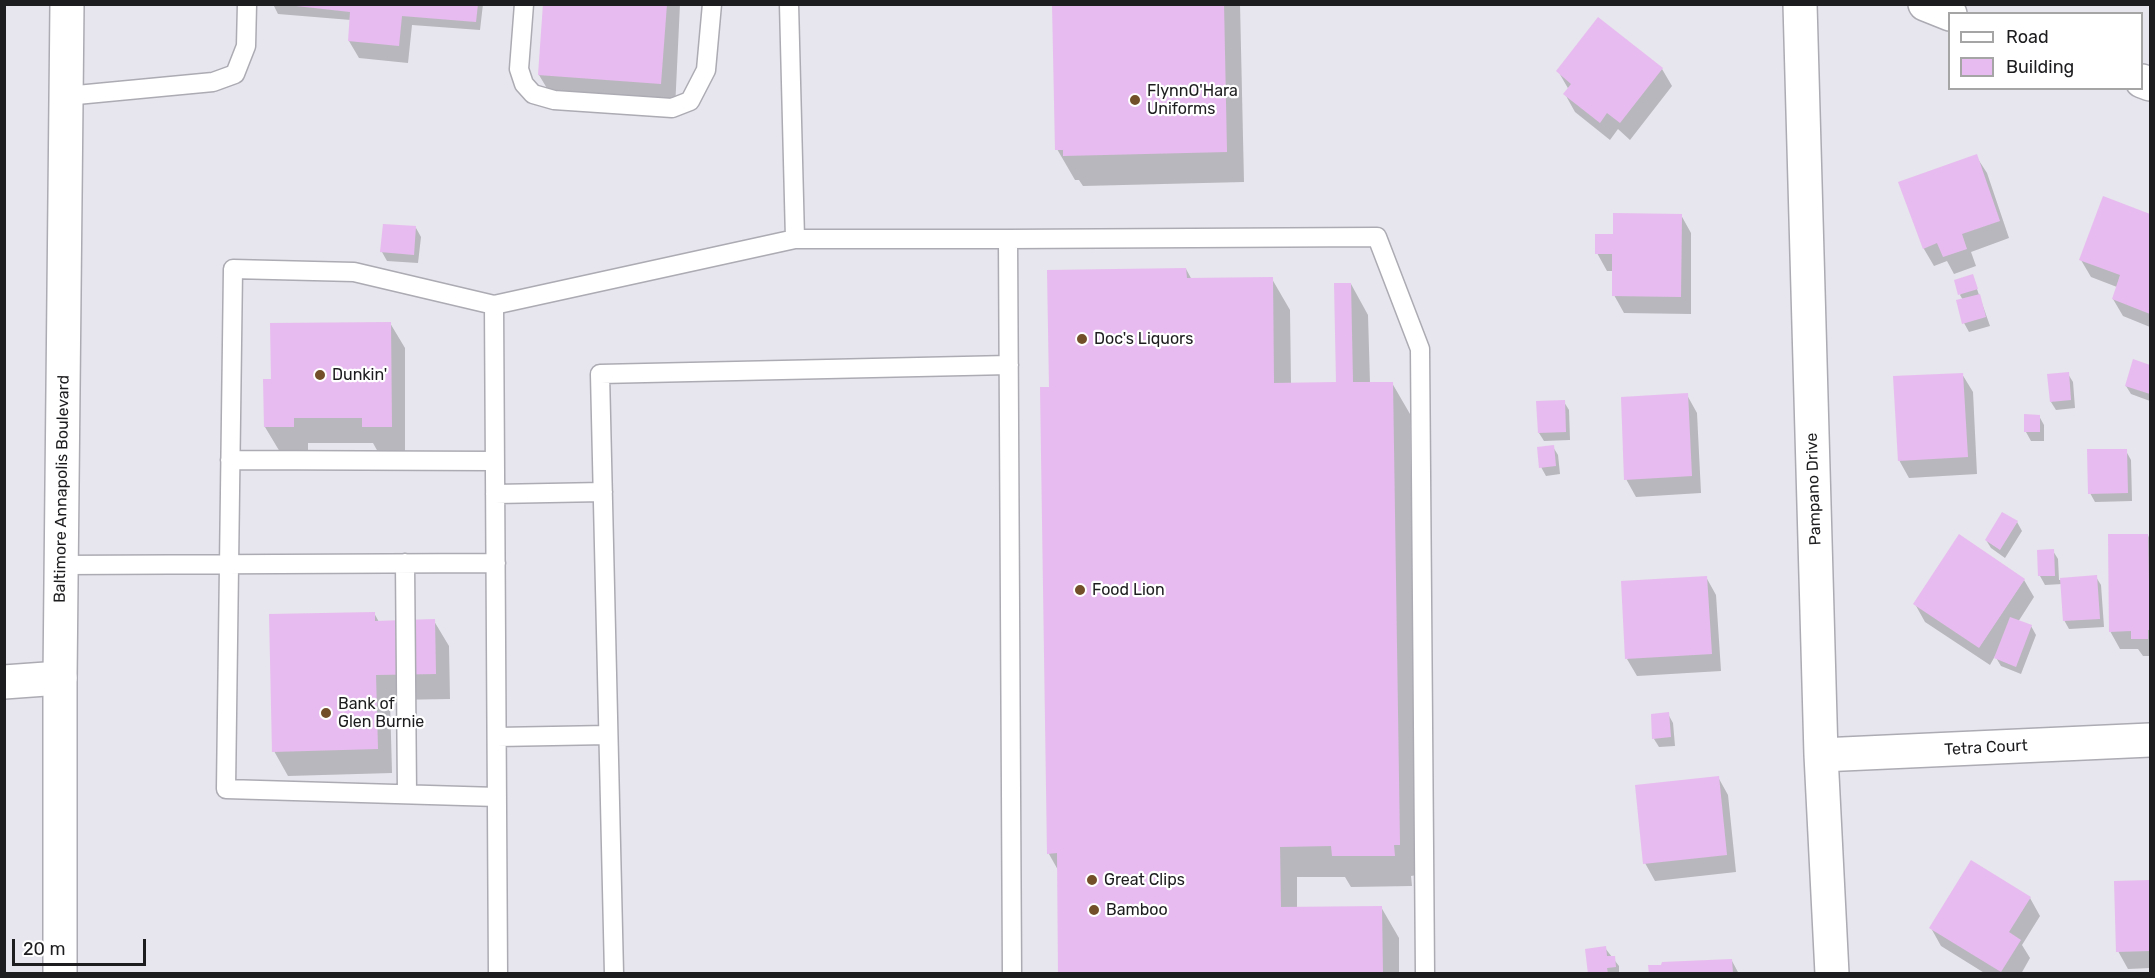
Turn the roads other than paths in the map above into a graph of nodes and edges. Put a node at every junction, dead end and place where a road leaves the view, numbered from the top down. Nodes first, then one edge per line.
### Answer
1 (67, 4) edge
2 (247, 4) edge
3 (524, 4) edge
4 (712, 4) edge
5 (789, 4) edge
6 (1800, 4) edge
7 (1925, 4) edge
8 (1948, 13) edge
9 (66, 96) junction
10 (795, 239) junction
11 (1008, 239) junction
12 (494, 305) junction
13 (1009, 365) junction
14 (230, 460) junction
15 (495, 460) junction
16 (603, 492) junction
17 (495, 494) junction
18 (405, 563) junction
19 (496, 563) junction
20 (61, 565) junction
21 (229, 565) junction
22 (60, 678) junction
23 (4, 682) edge
24 (608, 735) junction
25 (497, 737) junction
26 (2151, 740) edge
27 (1821, 755) junction
28 (407, 794) junction
29 (497, 796) junction
30 (60, 974) edge
31 (498, 974) edge
32 (614, 974) edge
33 (1012, 974) edge
34 (1425, 974) edge
35 (1832, 974) edge

1 - 9 street, Baltimore Annapolis Boulevard
2 - 9 lane
3 - 4 lane
5 - 10 lane
6 - 27 street, Pampano Drive
7 - 8 street
9 - 20 street, Baltimore Annapolis Boulevard
10 - 11 lane
10 - 12 lane
11 - 13 lane
11 - 34 lane
12 - 14 lane
12 - 15 lane
13 - 16 lane
13 - 33 lane
14 - 15 lane
14 - 21 lane
15 - 17 lane
16 - 17 lane
16 - 24 lane
17 - 19 lane
18 - 19 lane
18 - 21 lane
18 - 28 lane
19 - 25 lane
20 - 21 lane
20 - 22 street, Baltimore Annapolis Boulevard
21 - 28 lane
22 - 23 street
22 - 30 street, Baltimore Annapolis Boulevard
24 - 25 lane
24 - 32 lane
25 - 29 lane
26 - 27 street, Tetra Court
27 - 35 street, Pampano Drive
28 - 29 lane
29 - 31 lane

